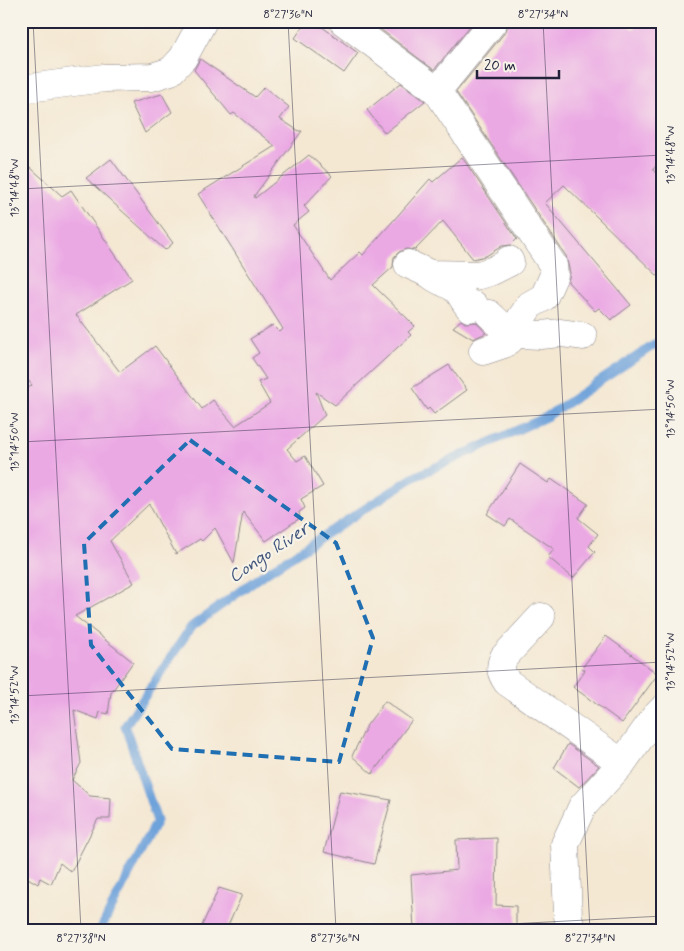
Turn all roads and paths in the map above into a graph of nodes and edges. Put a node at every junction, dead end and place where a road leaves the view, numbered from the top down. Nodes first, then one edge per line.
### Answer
1 (203, 21) edge
2 (343, 21) edge
3 (494, 21) edge
4 (21, 89) edge
5 (437, 91) junction
6 (510, 260) dead end
7 (583, 336) dead end
8 (483, 351) dead end
9 (540, 617) dead end
10 (663, 709) edge
11 (622, 763) junction
12 (571, 930) edge

1 - 4 street
2 - 5 street
3 - 5 street
5 - 8 street
6 - 7 street
9 - 11 street
10 - 11 street
11 - 12 street

